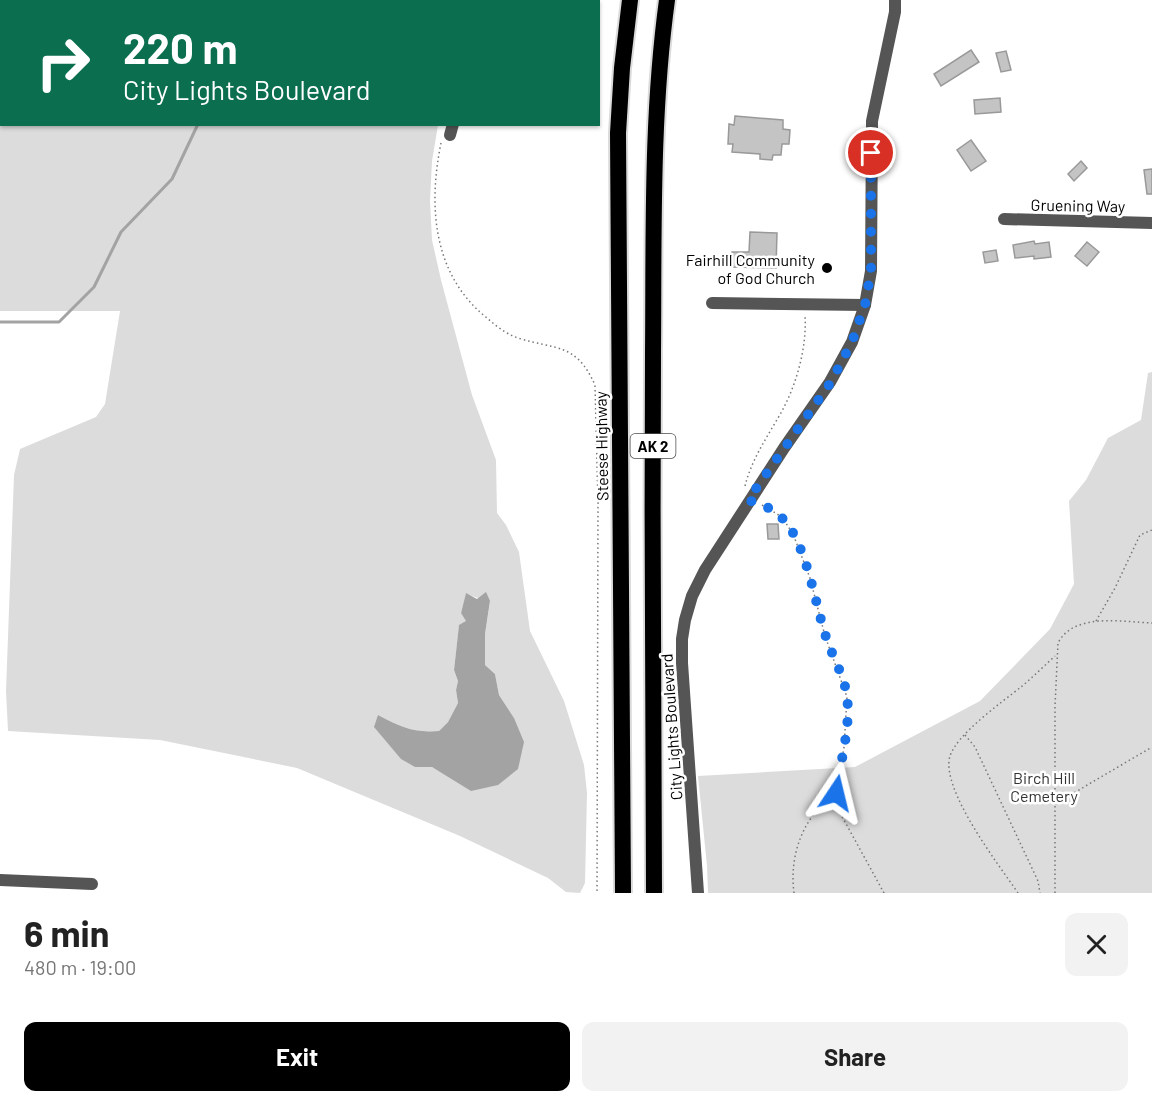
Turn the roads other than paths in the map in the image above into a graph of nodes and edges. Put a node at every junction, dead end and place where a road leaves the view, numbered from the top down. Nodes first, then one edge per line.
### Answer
1 (630, 0) edge
2 (667, 0) edge
3 (895, 0) edge
4 (1004, 219) dead end
5 (1152, 223) edge
6 (712, 303) dead end
7 (865, 305) junction
8 (0, 880) edge
9 (92, 884) dead end
10 (623, 893) edge
11 (654, 893) edge
12 (698, 893) edge

1 - 10 highway, Steese Highway / AK 2
2 - 11 highway, AK 2
3 - 7 street, City Lights Boulevard
4 - 5 street, Gruening Way
6 - 7 street
7 - 12 street, City Lights Boulevard
8 - 9 street

